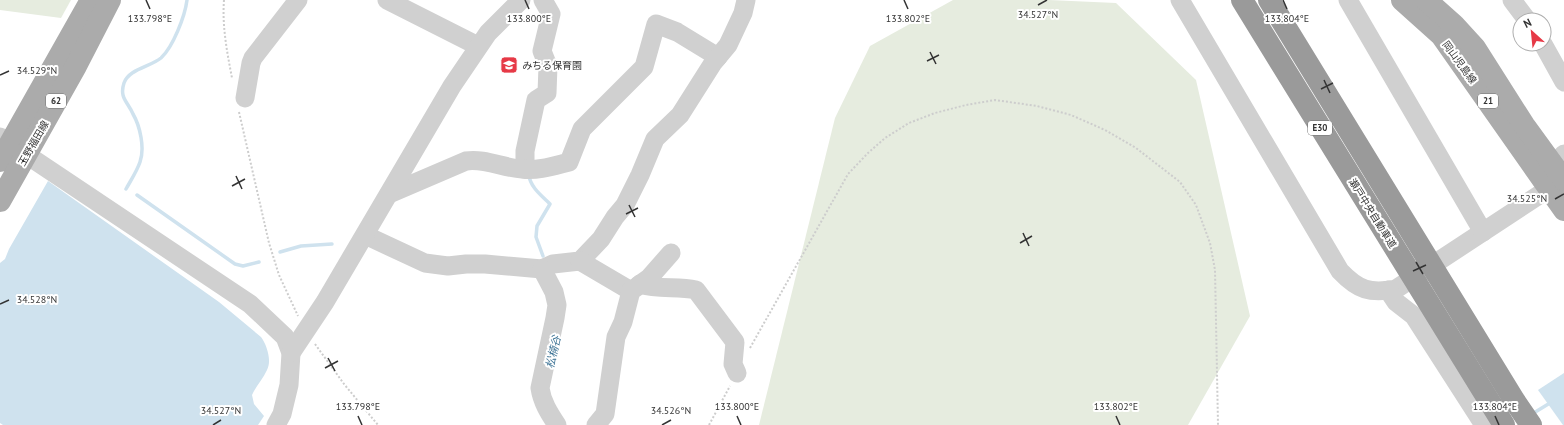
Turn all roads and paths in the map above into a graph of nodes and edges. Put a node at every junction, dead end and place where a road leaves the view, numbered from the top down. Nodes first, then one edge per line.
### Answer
1 (91, 0) edge
2 (110, 0) edge
3 (224, 0) edge
4 (298, 0) edge
5 (387, 0) edge
6 (521, 0) edge
7 (543, 0) edge
8 (746, 0) edge
9 (1180, 0) edge
10 (1242, 0) edge
11 (1269, 0) edge
12 (1348, 0) edge
13 (1402, 0) edge
14 (1426, 0) edge
15 (1512, 0) edge
16 (1521, 12) edge
17 (478, 46) junction
18 (1547, 52) edge
19 (718, 57) junction
20 (1564, 82) edge
21 (233, 83) dead end
22 (241, 102) joint
23 (9, 149) edge
24 (525, 169) junction
25 (1555, 173) edge
26 (389, 194) junction
27 (0, 201) edge
28 (1564, 210) edge
29 (1483, 232) junction
30 (365, 234) junction
31 (671, 253) dead end
32 (580, 261) junction
33 (542, 269) junction
34 (635, 287) junction
35 (1388, 290) junction
36 (306, 332) junction
37 (291, 353) junction
38 (737, 373) junction
39 (278, 424) edge
40 (378, 425) edge
41 (557, 425) edge
42 (596, 425) edge
43 (709, 425) edge
44 (1218, 425) edge
45 (1484, 425) edge
46 (1504, 425) edge
47 (1531, 425) edge

1 - 23 main road, 玉野福田線 / 62
2 - 23 main road, 玉野福田線 / 62
3 - 21 path
4 - 22 street
5 - 17 street
6 - 17 street
7 - 24 street
8 - 19 street
9 - 35 street
10 - 46 highway, 瀬戸中央自動車道 / E30
11 - 47 highway, E30
12 - 29 street
13 - 25 main road, 岡山児島線 / 21
14 - 25 main road, 岡山児島線 / 21
15 - 16 street
17 - 26 street
18 - 20 street
19 - 24 street
19 - 32 street
22 - 36 path
23 - 27 main road, 玉野福田線 / 62
23 - 37 street
24 - 26 street
25 - 28 main road, 岡山児島線 / 21
25 - 29 street
26 - 30 street
29 - 35 street
30 - 33 street
30 - 36 street
31 - 34 street
32 - 33 street
32 - 34 street
33 - 41 street
34 - 38 street
34 - 42 street
35 - 45 street
36 - 37 street
36 - 40 path
37 - 39 street
38 - 43 path
38 - 44 path

